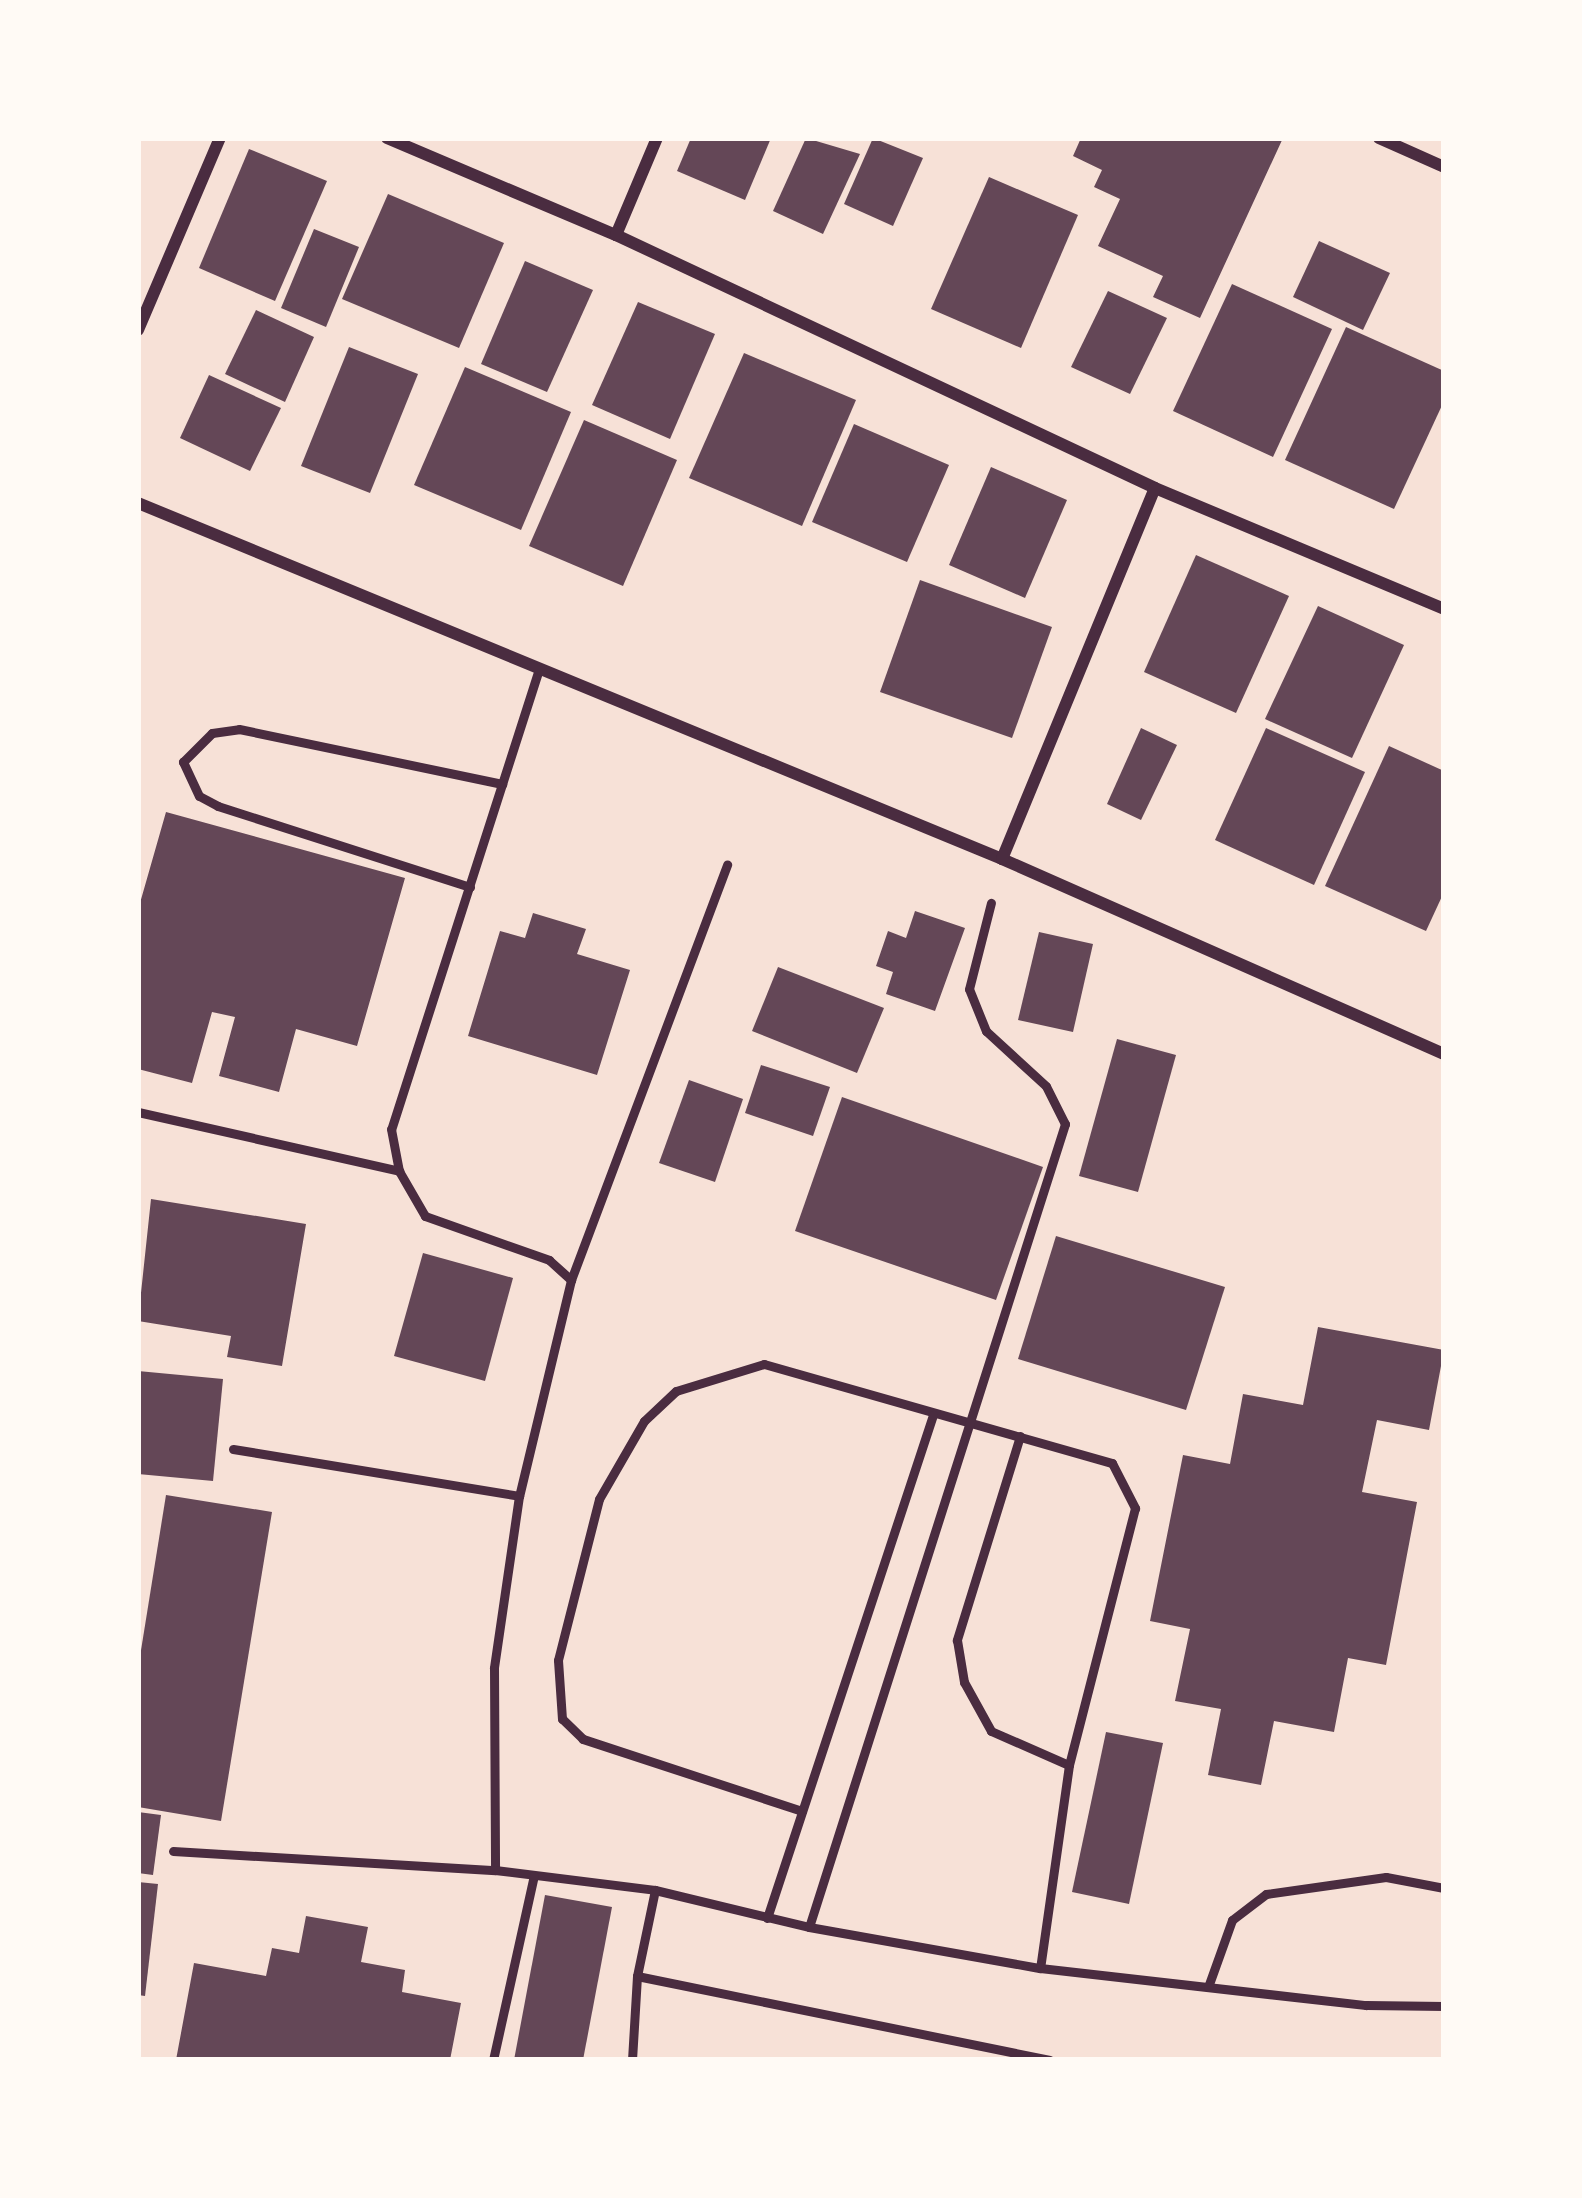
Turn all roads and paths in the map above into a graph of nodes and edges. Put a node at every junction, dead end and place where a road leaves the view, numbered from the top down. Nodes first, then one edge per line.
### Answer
1 (220, 138) edge
2 (387, 138) edge
3 (657, 138) edge
4 (1378, 138) edge
5 (1444, 167) edge
6 (616, 235) junction
7 (138, 330) edge
8 (1155, 488) junction
9 (138, 503) edge
10 (1444, 609) edge
11 (538, 672) junction
12 (502, 784) junction
13 (1002, 860) junction
14 (727, 864) dead end
15 (470, 887) junction
16 (991, 903) dead end
17 (1444, 1054) edge
18 (138, 1112) edge
19 (399, 1172) junction
20 (571, 1280) junction
21 (933, 1415) junction
22 (970, 1424) junction
23 (1020, 1436) junction
24 (233, 1449) dead end
25 (519, 1496) junction
26 (1069, 1765) junction
27 (802, 1811) junction
28 (172, 1851) dead end
29 (496, 1870) junction
30 (535, 1875) junction
31 (1444, 1888) edge
32 (656, 1890) junction
33 (766, 1918) junction
34 (809, 1928) junction
35 (1040, 1968) junction
36 (637, 1976) junction
37 (1208, 1987) junction
38 (1444, 2006) edge
39 (493, 2060) edge
40 (632, 2060) edge
41 (1050, 2060) edge

1 - 7 street
2 - 6 street
3 - 6 street
4 - 5 street
6 - 8 street
8 - 10 street
8 - 13 street
9 - 11 street
11 - 12 lane
11 - 13 street
12 - 15 lane
12 - 15 lane
13 - 17 street
14 - 20 lane
15 - 19 lane
16 - 22 lane
18 - 19 lane
19 - 20 lane
20 - 25 lane
21 - 22 lane
21 - 27 lane
21 - 27 lane
22 - 23 lane
22 - 34 lane
23 - 26 lane
23 - 26 lane
24 - 25 lane
25 - 29 lane
26 - 35 lane
27 - 33 lane
28 - 29 lane
29 - 30 lane
30 - 32 lane
30 - 39 lane
31 - 37 lane
32 - 33 lane
32 - 36 lane
33 - 34 lane
34 - 35 lane
35 - 37 lane
36 - 40 lane
36 - 41 lane
37 - 38 lane

